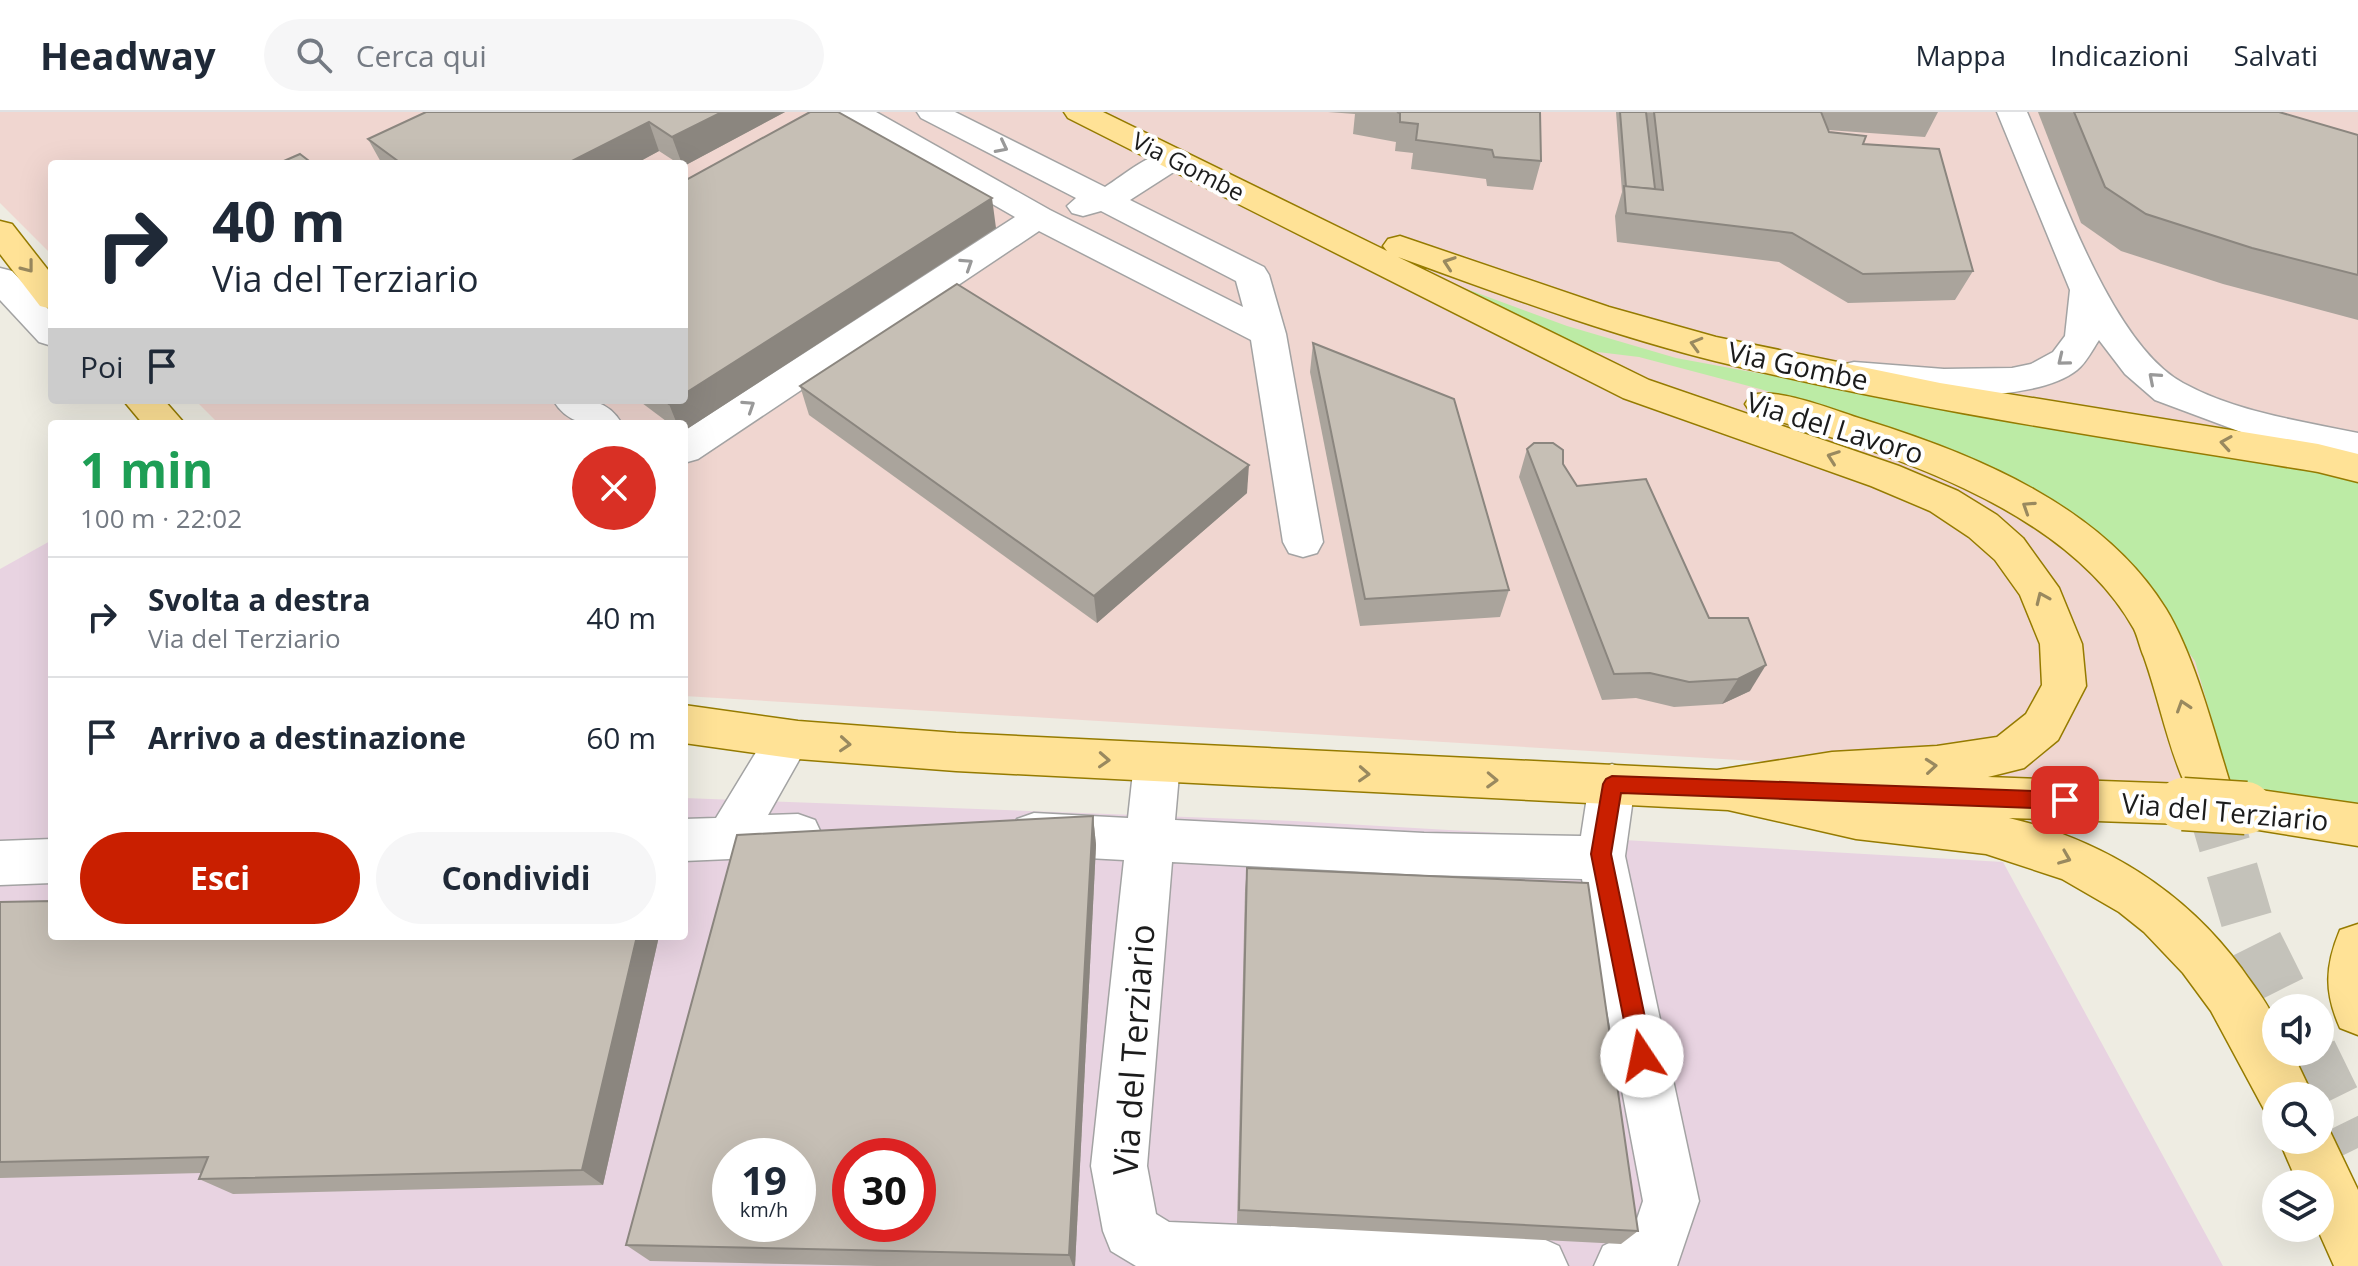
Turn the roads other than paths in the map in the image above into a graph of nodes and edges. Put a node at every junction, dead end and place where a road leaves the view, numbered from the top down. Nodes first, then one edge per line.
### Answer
1 (932, 112) edge
2 (1079, 112) edge
3 (2012, 112) edge
4 (840, 115) edge
5 (1172, 159) junction
6 (1107, 200) junction
7 (1254, 200) junction
8 (1038, 217) junction
9 (0, 231) edge
10 (0, 279) edge
11 (2087, 290) junction
12 (48, 293) edge
13 (48, 330) edge
14 (1268, 334) junction
15 (1541, 342) junction
16 (1817, 372) junction
17 (146, 404) edge
18 (577, 404) edge
19 (162, 420) edge
20 (598, 420) edge
21 (688, 446) edge
22 (2358, 447) edge
23 (2358, 468) edge
24 (1303, 542) dead end
25 (688, 725) edge
26 (788, 739) junction
27 (1157, 763) junction
28 (1612, 784) junction
29 (1715, 790) junction
30 (2194, 792) junction
31 (2358, 825) edge
32 (985, 832) edge
33 (834, 834) edge
34 (706, 839) edge
35 (1149, 840) junction
36 (1601, 854) junction
37 (48, 861) edge
38 (0, 863) edge
39 (2358, 947) edge
40 (2358, 1010) edge
41 (2279, 1082) edge
42 (2312, 1154) edge
43 (2358, 1253) edge
44 (1539, 1266) edge
45 (1623, 1266) edge

1 -> 6 street
2 - 5 main road, Via Gombe
3 - 11 street
4 - 8 street
5 - 6 street
5 - 7 main road, Via Gombe
6 - 8 street
6 - 14 street
7 - 15 main road, Via Gombe
16 -> 7 main road, Via Gombe
8 - 14 street
21 -> 8 street
9 -> 12 main road
10 - 13 street
11 -> 16 street
22 -> 11 street
14 - 24 street
29 -> 15 main road
30 -> 15 main road, Via del Lavoro
23 -> 16 main road, Via Gombe
17 - 19 main road
18 - 20 street
25 - 26 main road, Via del Terziario
26 -> 27 main road, Via del Terziario
26 - 34 street
27 -> 28 main road, Via del Terziario
27 - 35 street, Via del Terziario
28 - 29 main road, Via del Terziario
28 - 36 street
29 - 30 main road, Via del Terziario
29 -> 41 main road
30 - 31 main road, Via del Terziario, bridge
32 - 35 street
33 - 34 street
35 - 36 street
35 - 44 street, Via del Terziario
36 - 45 street
37 - 38 street
39 - 40 main road
42 - 43 main road

